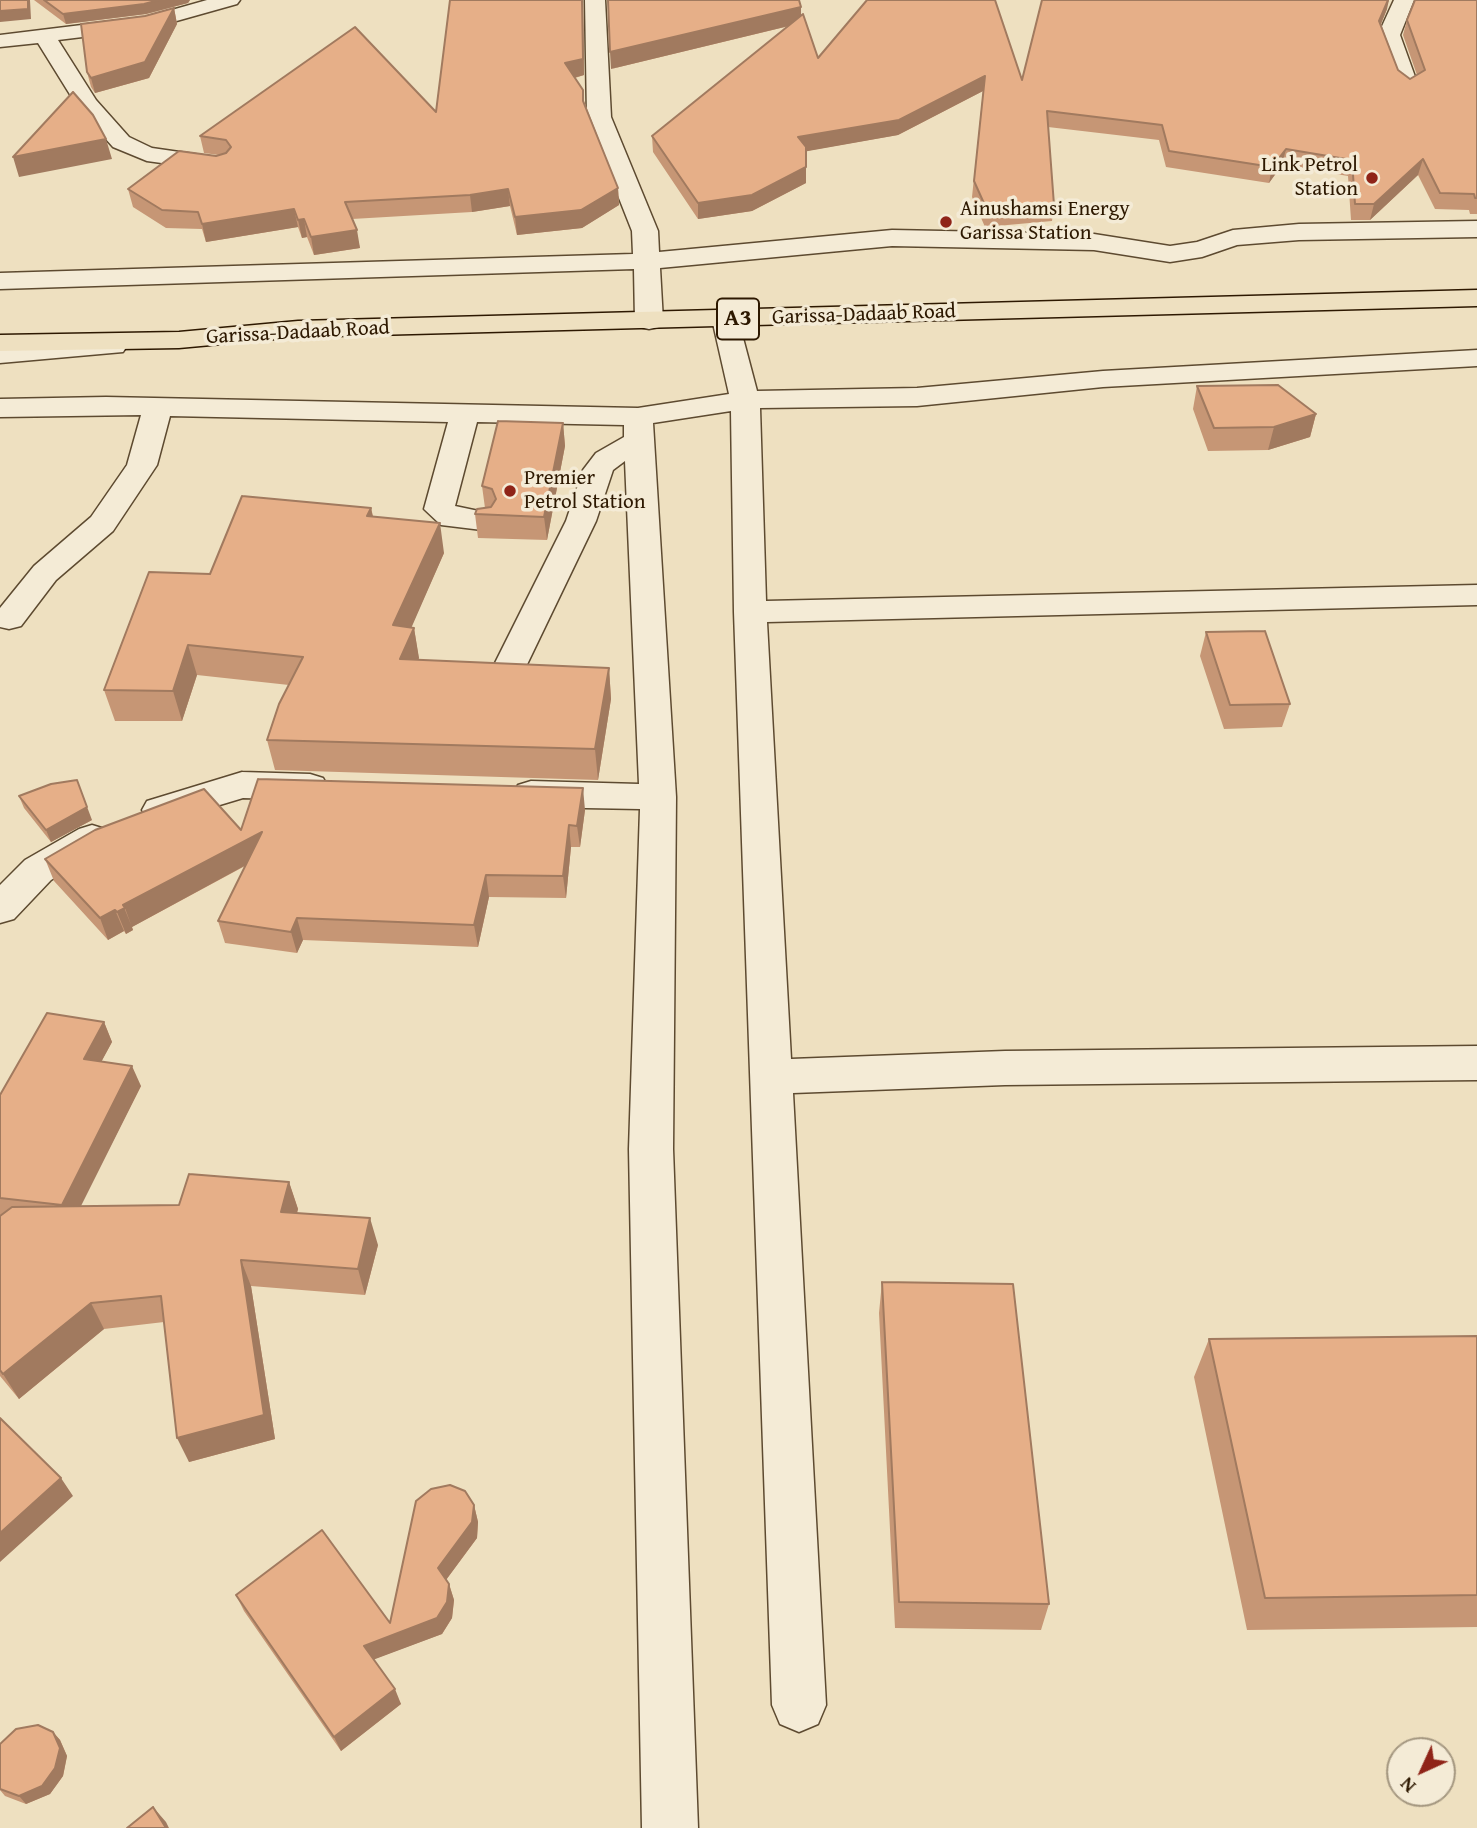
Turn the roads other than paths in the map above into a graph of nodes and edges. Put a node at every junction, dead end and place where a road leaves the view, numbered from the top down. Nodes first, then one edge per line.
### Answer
1 (230, 0) edge
2 (594, 0) edge
3 (1404, 0) edge
4 (45, 36) junction
5 (0, 41) edge
6 (1408, 85) edge
7 (220, 164) edge
8 (1477, 229) edge
9 (647, 261) junction
10 (0, 281) edge
11 (1477, 298) edge
12 (725, 319) junction
13 (649, 321) junction
14 (179, 340) junction
15 (0, 343) edge
16 (0, 355) edge
17 (1477, 358) edge
18 (745, 401) junction
19 (158, 407) junction
20 (0, 408) edge
21 (465, 414) junction
22 (639, 429) junction
23 (482, 521) edge
24 (1477, 595) edge
25 (750, 612) junction
26 (9, 619) dead end
27 (508, 671) edge
28 (339, 788) edge
29 (492, 792) edge
30 (658, 797) junction
31 (0, 909) edge
32 (1477, 1063) edge
33 (770, 1077) junction
34 (799, 1705) dead end
35 (670, 1828) edge

1 - 4 street
2 - 9 street
3 - 6 street
4 - 5 street
4 - 7 street
8 - 9 street
9 - 10 street
9 - 13 street
11 - 12 highway, Garissa-Dadaab Road / A3
12 - 13 highway, Garissa-Dadaab Road / A3
12 - 18 street
13 - 14 highway, Garissa-Dadaab Road / A3
14 - 15 highway, Garissa-Dadaab Road / A3
14 - 16 street
17 - 18 street
18 - 22 street
18 - 25 street
19 - 20 street
19 - 21 street
19 - 26 street
21 - 22 street
21 - 23 street
22 - 27 street
22 - 30 street
24 - 25 street
25 - 33 street
28 - 31 street
29 - 30 street
30 - 35 street
32 - 33 street
33 - 34 street

